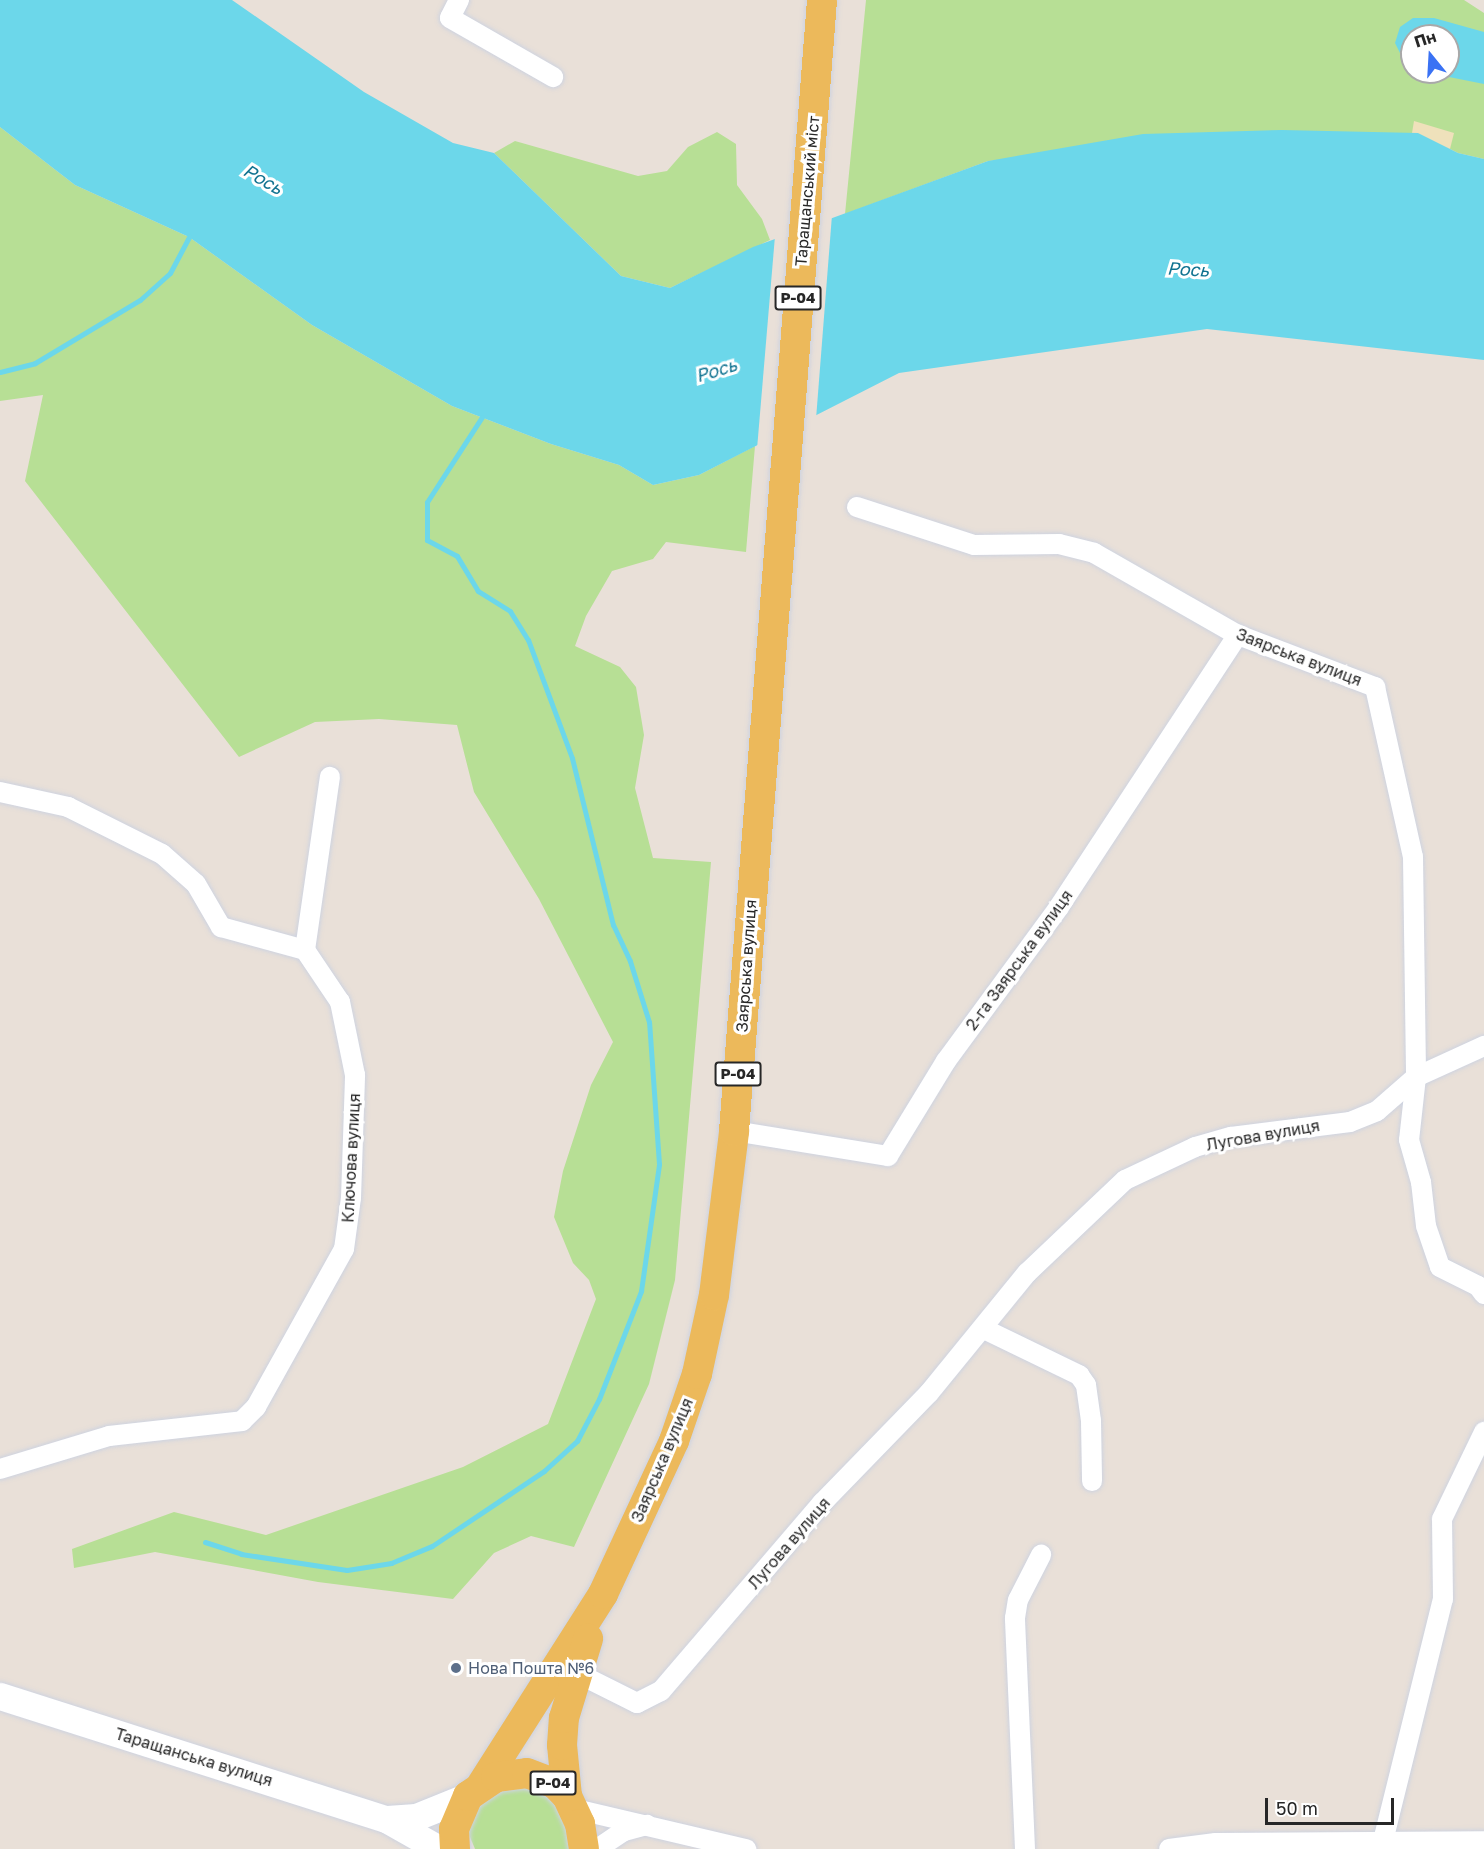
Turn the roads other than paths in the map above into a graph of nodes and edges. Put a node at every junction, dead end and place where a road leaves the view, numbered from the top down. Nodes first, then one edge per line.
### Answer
1 (459, 0) edge
2 (822, 0) edge
3 (553, 77) dead end
4 (857, 507) dead end
5 (779, 533) joint
6 (1238, 635) junction
7 (330, 777) dead end
8 (0, 792) edge
9 (305, 950) junction
10 (1484, 1046) edge
11 (1416, 1077) junction
12 (734, 1131) junction
13 (1484, 1294) edge
14 (984, 1329) junction
15 (1484, 1432) edge
16 (0, 1468) edge
17 (1092, 1481) dead end
18 (1041, 1555) dead end
19 (603, 1594) junction
20 (577, 1673) junction
21 (0, 1698) edge
22 (475, 1790) junction
23 (571, 1802) junction
24 (386, 1819) junction
25 (647, 1825) junction
26 (1383, 1840) junction
27 (1484, 1841) edge
28 (439, 1849) edge
29 (455, 1849) edge
30 (584, 1849) edge
31 (597, 1849) edge
32 (746, 1849) edge
33 (1025, 1849) edge
34 (1169, 1849) edge

1 - 3 street
2 - 5 main road, Таращанський міст / Р-04
4 - 6 street, Заярська вулиця
5 - 12 main road, Заярська вулиця / Р-04
6 - 11 street, Заярська вулиця
6 - 12 street, 2-га Заярська вулиця
7 - 9 street
8 - 9 street
9 - 16 street, Ключова вулиця
10 - 11 street, Лугова вулиця
11 - 13 street
11 - 14 street, Лугова вулиця
12 - 19 main road, Заярська вулиця / Р-04
14 - 17 street
14 - 20 street, Лугова вулиця
15 - 26 street
18 - 33 street
19 - 20 main road, Заярська вулиця / Р-04
19 - 22 main road, Заярська вулиця / Р-04
20 - 23 main road, Заярська вулиця / Р-04
21 - 24 main road, Таращанська вулиця
22 - 23 main road, Р-04
22 - 24 main road, Таращанська вулиця
22 - 29 main road, Р-04
23 - 25 street
23 - 30 main road, Р-04
24 - 28 main road, Таращанська вулиця
25 - 31 street
25 - 32 street
26 - 27 street
26 - 34 street

